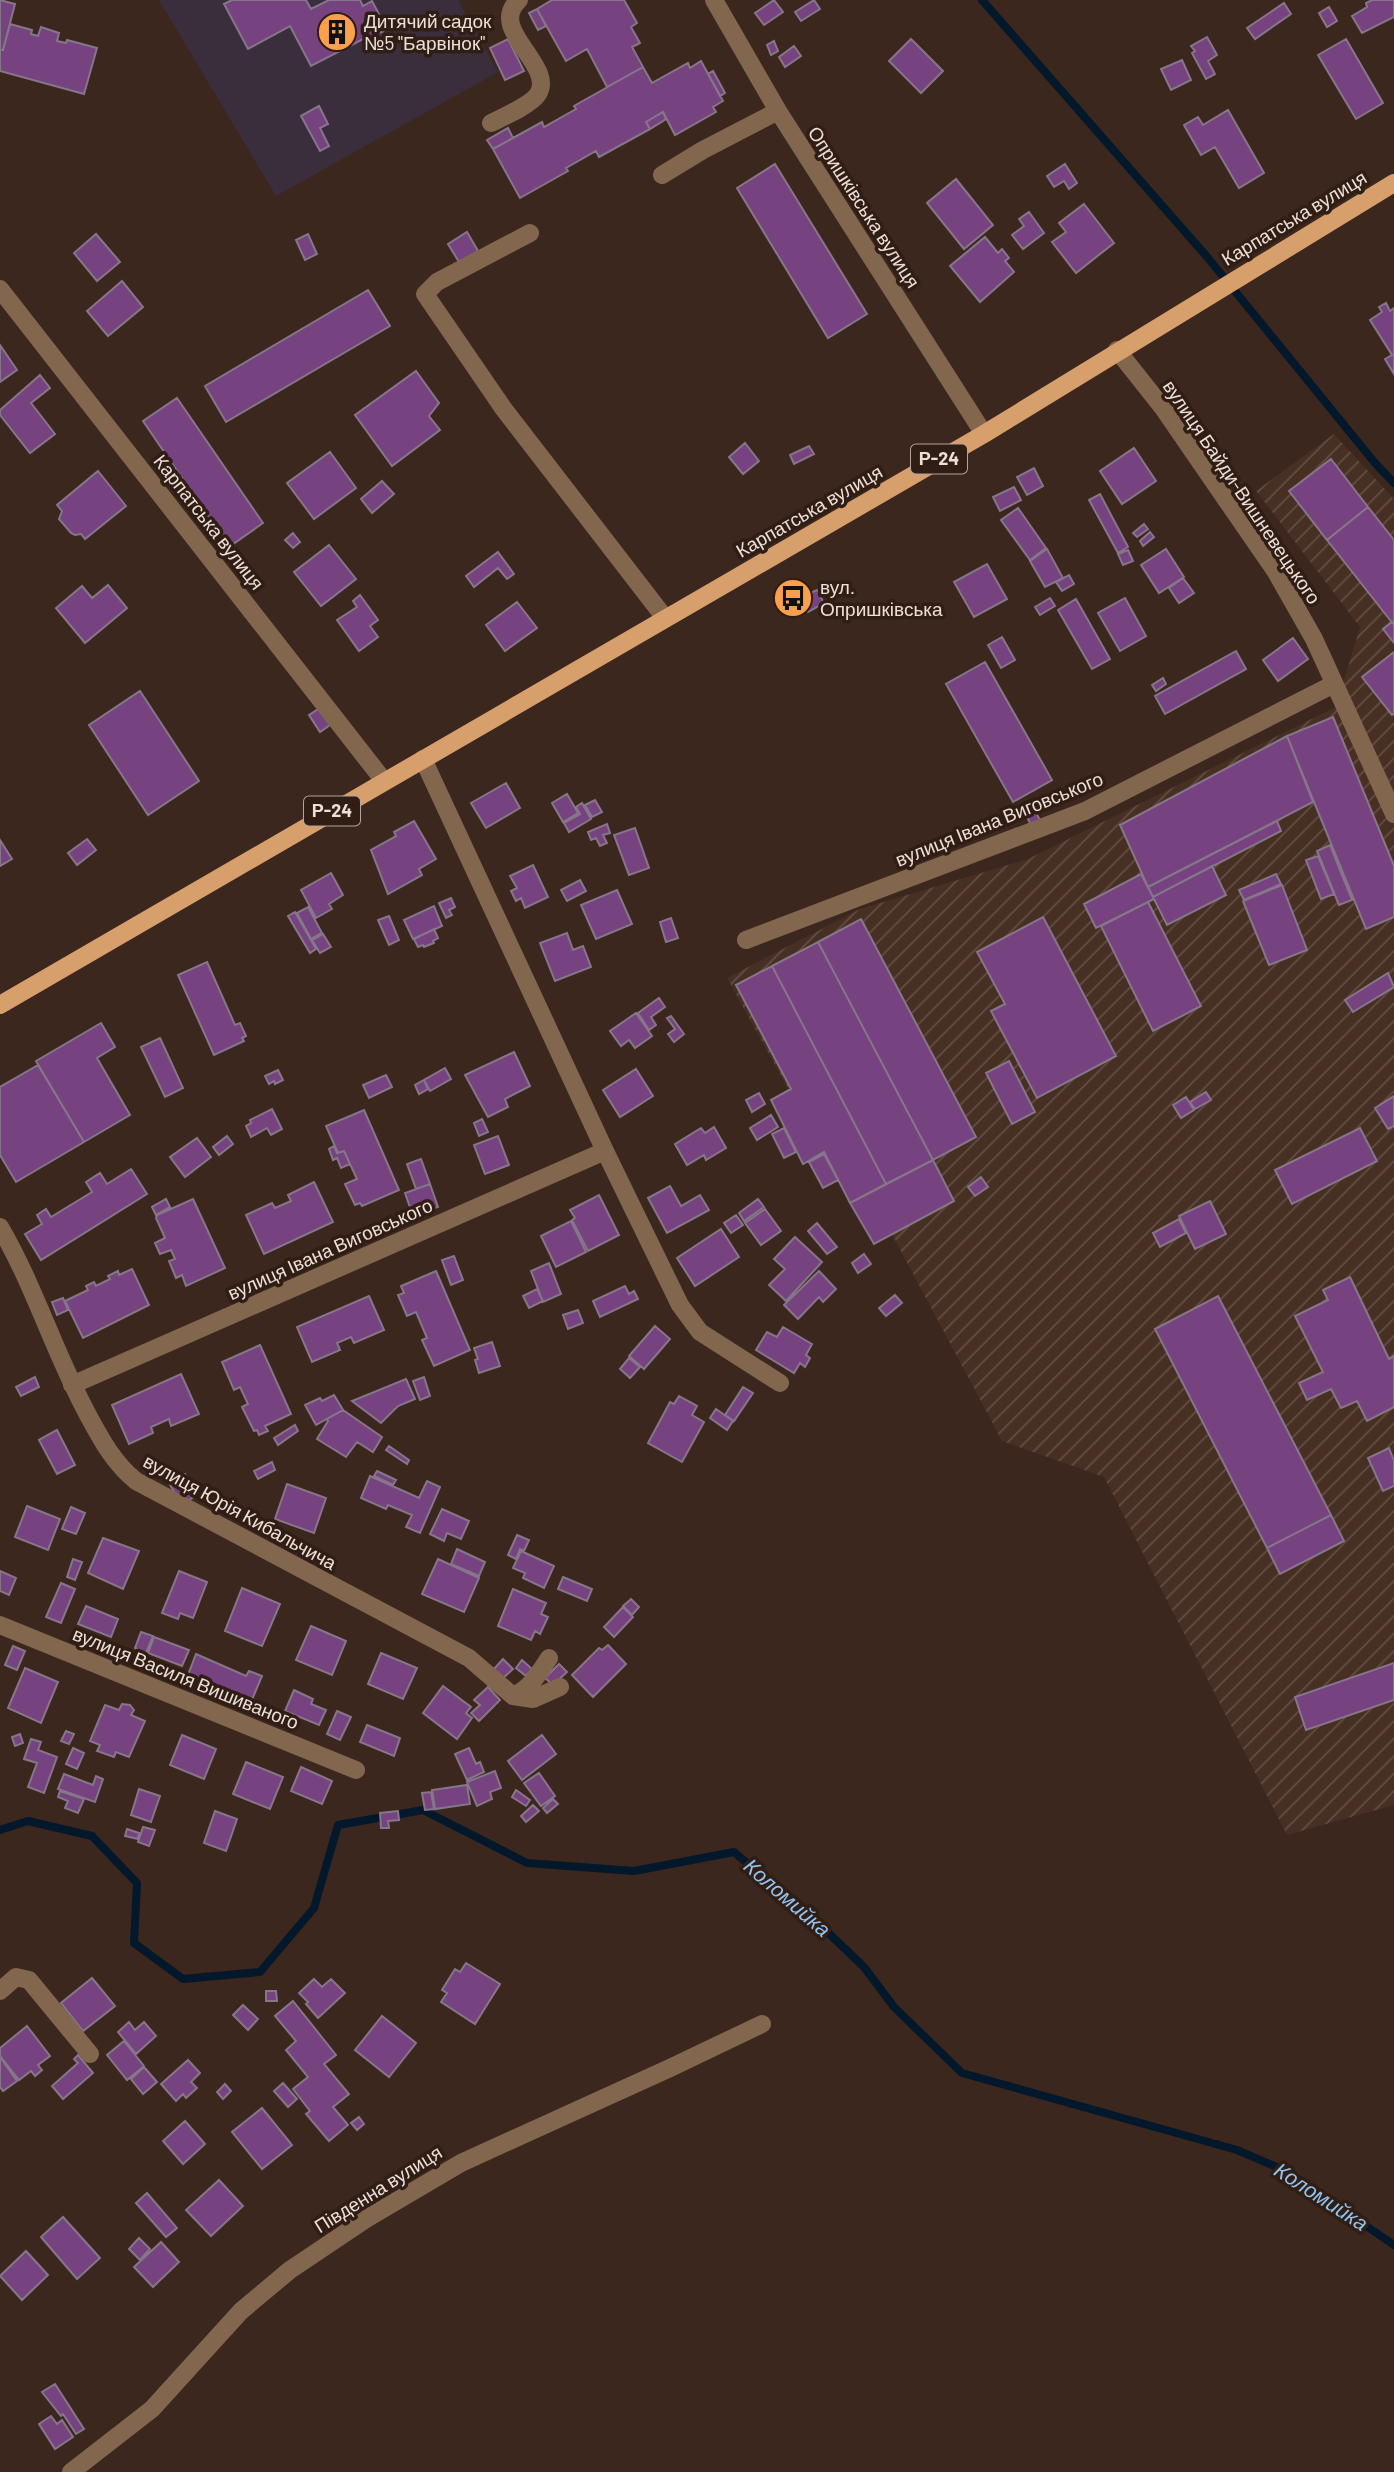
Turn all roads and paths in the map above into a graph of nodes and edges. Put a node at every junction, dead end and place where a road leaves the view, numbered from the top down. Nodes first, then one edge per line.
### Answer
1 (519, 0) edge
2 (714, 0) edge
3 (778, 111) junction
4 (491, 123) dead end
5 (662, 175) dead end
6 (1394, 183) edge
7 (530, 233) dead end
8 (0, 289) edge
9 (1117, 350) junction
10 (984, 434) junction
11 (665, 618) junction
12 (1334, 684) junction
13 (423, 759) junction
14 (384, 781) junction
15 (1394, 814) edge
16 (746, 940) dead end
17 (0, 1005) edge
18 (605, 1151) junction
19 (0, 1227) edge
20 (780, 1383) dead end
21 (72, 1385) junction
22 (0, 1625) edge
23 (549, 1658) dead end
24 (560, 1687) dead end
25 (513, 1696) junction
26 (356, 1770) dead end
27 (0, 1992) edge
28 (762, 2024) dead end
29 (90, 2053) dead end
30 (71, 2472) edge

1 - 4 street
2 - 3 street, Опришківська вулиця
3 - 5 street
3 - 10 street, Опришківська вулиця
6 - 9 main road, Карпатська вулиця / Р-24
7 - 11 street
8 - 14 street
9 - 10 main road, Карпатська вулиця / Р-24
9 - 12 street, вулиця Байди-Вишневецького
10 - 11 main road, Карпатська вулиця / Р-24
11 - 13 main road, Карпатська вулиця / Р-24
12 - 15 street, вулиця Байди-Вишневецького
12 - 16 street, вулиця Івана Виговського
13 - 14 main road, Карпатська вулиця / Р-24
13 - 18 street
14 - 17 main road, Карпатська вулиця / Р-24
18 - 20 street
18 - 21 street, вулиця Івана Виговського
19 - 21 street, вулиця Юрія Кибальчича
21 - 25 street, вулиця Юрія Кибальчича
22 - 26 street, вулиця Василя Вишиваного
23 - 25 street
24 - 25 street
27 - 29 street
28 - 30 street, Південна вулиця

